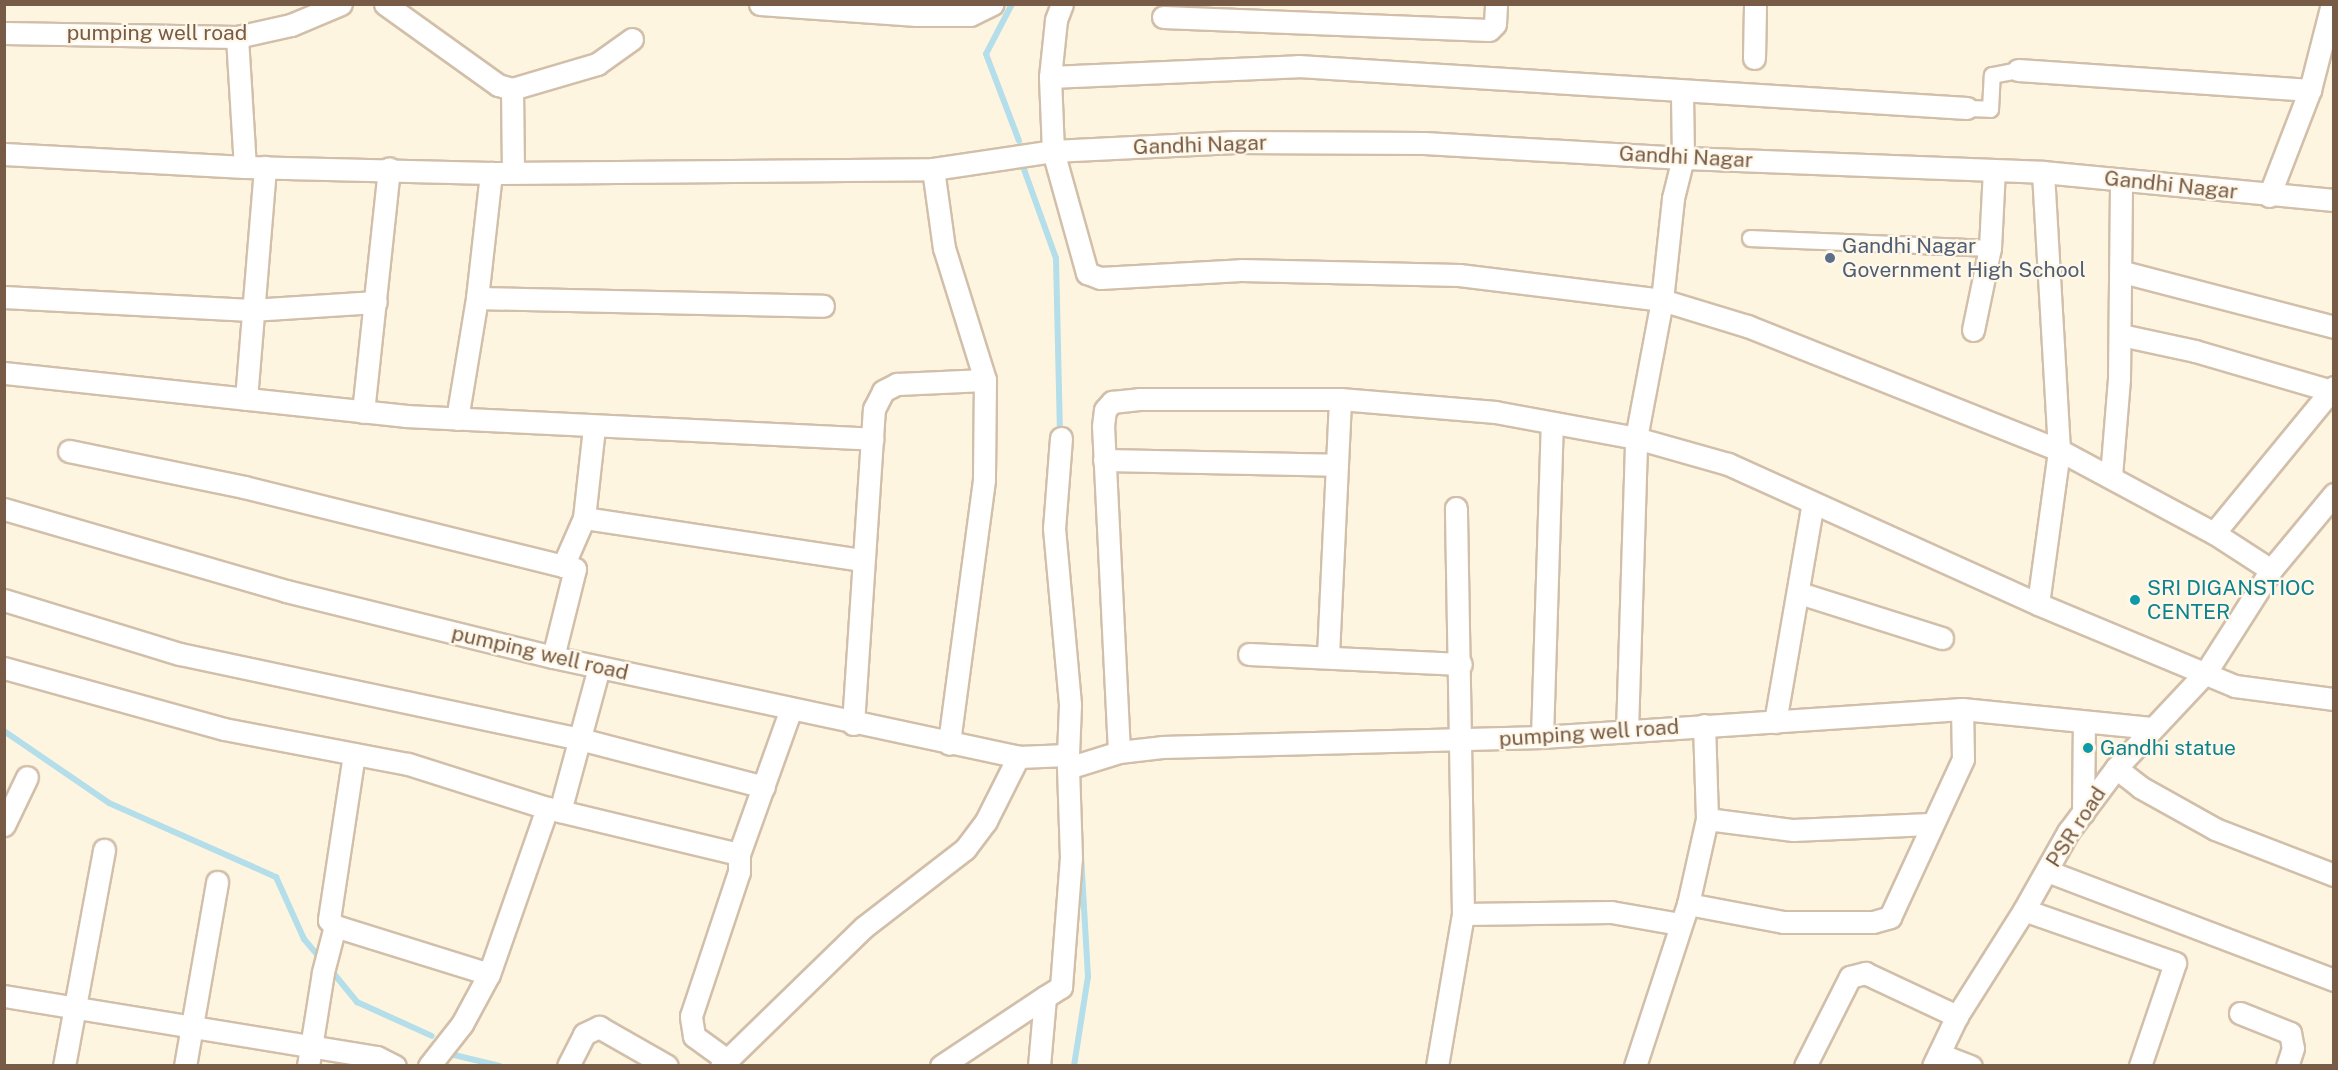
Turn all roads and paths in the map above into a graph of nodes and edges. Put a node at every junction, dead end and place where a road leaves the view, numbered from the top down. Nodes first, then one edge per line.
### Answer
1 (341, 4) edge
2 (385, 4) edge
3 (759, 4) edge
4 (993, 4) edge
5 (1062, 4) edge
6 (1496, 4) edge
7 (1755, 4) edge
8 (2332, 4) edge
9 (1163, 17) dead end
10 (4, 33) edge
11 (237, 37) junction
12 (632, 39) dead end
13 (1754, 58) dead end
14 (2018, 70) joint
15 (1050, 77) junction
16 (512, 89) junction
17 (2310, 90) junction
18 (1682, 91) junction
19 (1967, 108) joint
20 (1045, 152) junction
21 (4, 154) edge
22 (1683, 158) junction
23 (255, 168) junction
24 (389, 168) junction
25 (933, 170) junction
26 (1994, 170) junction
27 (513, 172) junction
28 (2043, 172) junction
29 (491, 173) junction
30 (2121, 180) junction
31 (2269, 196) junction
32 (2334, 200) edge
33 (1750, 238) dead end
34 (1990, 248) junction
35 (2123, 272) junction
36 (4, 297) edge
37 (477, 298) junction
38 (1662, 300) junction
39 (376, 302) junction
40 (823, 306) dead end
41 (251, 310) junction
42 (2334, 327) edge
43 (1973, 330) dead end
44 (2121, 335) junction
45 (4, 373) edge
46 (985, 380) junction
47 (2331, 388) edge
48 (246, 399) junction
49 (1340, 399) junction
50 (363, 412) junction
51 (457, 419) junction
52 (1552, 423) junction
53 (594, 427) junction
54 (1061, 438) dead end
55 (1636, 438) junction
56 (872, 439) junction
57 (2059, 450) junction
58 (69, 451) dead end
59 (1104, 460) junction
60 (1337, 465) junction
61 (2111, 476) junction
62 (2334, 494) edge
63 (1813, 503) junction
64 (1455, 508) dead end
65 (4, 509) edge
66 (584, 519) junction
67 (2214, 533) junction
68 (862, 560) junction
69 (563, 566) junction
70 (2271, 570) junction
71 (1799, 593) junction
72 (4, 600) edge
73 (2038, 604) junction
74 (1942, 638) dead end
75 (1249, 654) dead end
76 (1328, 655) junction
77 (553, 657) junction
78 (1461, 664) junction
79 (599, 667) junction
80 (4, 668) edge
81 (2206, 672) junction
82 (2334, 699) edge
83 (791, 709) junction
84 (1962, 709) junction
85 (1775, 722) junction
86 (2084, 722) junction
87 (853, 724) junction
88 (1704, 724) junction
89 (2151, 729) junction
90 (1627, 731) junction
91 (1542, 737) junction
92 (580, 739) junction
93 (1458, 741) junction
94 (950, 744) junction
95 (1119, 752) junction
96 (354, 754) junction
97 (1018, 757) junction
98 (1069, 763) junction
99 (2116, 768) junction
100 (27, 777) dead end
101 (764, 787) junction
102 (553, 810) junction
103 (2083, 813) junction
104 (1707, 819) junction
105 (1930, 824) junction
106 (4, 825) edge
107 (104, 850) dead end
108 (739, 854) junction
109 (2047, 871) junction
110 (2334, 875) edge
111 (217, 882) dead end
112 (1688, 904) junction
113 (2024, 910) junction
114 (1463, 914) junction
115 (1680, 924) junction
116 (335, 926) junction
117 (489, 974) junction
118 (2334, 980) edge
119 (4, 996) edge
120 (1045, 997) junction
121 (73, 1007) junction
122 (2240, 1013) dead end
123 (1957, 1016) junction
124 (192, 1028) junction
125 (310, 1056) edge
126 (1936, 1060) edge
127 (724, 1063) edge
128 (64, 1065) edge
129 (184, 1065) edge
130 (395, 1065) edge
131 (429, 1065) edge
132 (568, 1065) edge
133 (667, 1065) edge
134 (941, 1065) edge
135 (1039, 1065) edge
136 (1437, 1065) edge
137 (1635, 1065) edge
138 (1805, 1065) edge
139 (1971, 1065) edge
140 (2140, 1065) edge
141 (2288, 1065) edge

1 - 11 street, pumping well road
2 - 16 street
3 - 4 street
5 - 15 street
6 - 9 street
7 - 13 street
8 - 17 street
10 - 11 street, pumping well road
11 - 23 street
12 - 16 street
14 - 17 street
14 - 19 street
15 - 18 street
15 - 20 street
16 - 27 street
17 - 31 street
18 - 19 street
18 - 22 street
20 - 22 street, Gandhi Nagar
20 - 25 street, Gandhi Nagar
20 - 38 street
21 - 23 street, Gandhi Nagar
22 - 26 street, Gandhi Nagar
22 - 38 street
23 - 24 street, Gandhi Nagar
23 - 41 street
24 - 29 street, Gandhi Nagar
24 - 39 street
25 - 27 street, Gandhi Nagar
25 - 46 street
26 - 28 street, Gandhi Nagar
26 - 34 street
27 - 29 street, Gandhi Nagar
28 - 30 street, Gandhi Nagar
28 - 57 street
29 - 37 street
30 - 31 street, Gandhi Nagar
30 - 35 street
31 - 32 street, Gandhi Nagar
33 - 34 street
34 - 43 street
35 - 42 street
35 - 44 street
36 - 41 street
37 - 40 street
37 - 51 street
38 - 55 street
38 - 57 street
39 - 41 street
39 - 50 street
41 - 48 street
44 - 47 street
44 - 61 street
45 - 48 street
46 - 56 street
46 - 94 street
47 - 67 street
48 - 50 street
49 - 52 street
49 - 59 street
49 - 60 street
50 - 51 street
51 - 53 street
52 - 55 street
52 - 91 street
53 - 56 street
53 - 66 street
54 - 98 street
55 - 63 street
55 - 90 street
56 - 68 street
57 - 61 street
57 - 73 street
58 - 69 street
59 - 60 street
59 - 95 street
60 - 76 street
61 - 67 street
62 - 70 street, PSR road
63 - 71 street
63 - 73 street
64 - 78 street
65 - 77 street, pumping well road
66 - 68 street
66 - 69 street
67 - 70 street
68 - 87 street
69 - 77 street
70 - 81 street, PSR road
71 - 74 street
71 - 85 street
72 - 92 street
73 - 81 street
75 - 76 street
76 - 78 street
77 - 79 street, pumping well road
78 - 93 street
79 - 83 street, pumping well road
79 - 92 street
80 - 96 street
81 - 82 street
81 - 89 street, PSR road
83 - 87 street, pumping well road
83 - 101 street
84 - 85 street, pumping well road
84 - 86 street, pumping well road
84 - 105 street
85 - 88 street, pumping well road
86 - 89 street, pumping well road
86 - 103 street
87 - 94 street, pumping well road
88 - 90 street, pumping well road
88 - 104 street
89 - 99 street, PSR road
90 - 91 street, pumping well road
91 - 93 street, pumping well road
92 - 101 street
92 - 102 street
93 - 95 street, pumping well road
93 - 114 street
94 - 97 street, pumping well road
95 - 98 street, pumping well road
96 - 102 street
96 - 116 street
97 - 98 street, pumping well road
97 - 127 street
98 - 120 street
99 - 103 street, PSR road
99 - 110 street
100 - 106 street
101 - 108 street
102 - 108 street
102 - 117 street
103 - 109 street, PSR road
104 - 105 street
104 - 112 street
105 - 112 street
107 - 121 street
108 - 127 street
109 - 113 street, PSR road
109 - 118 street
111 - 124 street
112 - 115 street
113 - 123 street, PSR road
113 - 140 street
114 - 115 street
114 - 136 street
115 - 137 street
116 - 117 street
116 - 125 street
117 - 131 street
119 - 121 street
120 - 134 street
120 - 135 street
121 - 124 street
121 - 128 street
122 - 141 street
123 - 126 street, PSR road
123 - 138 street
124 - 125 street
124 - 129 street
125 - 130 street
126 - 139 street
132 - 133 street

